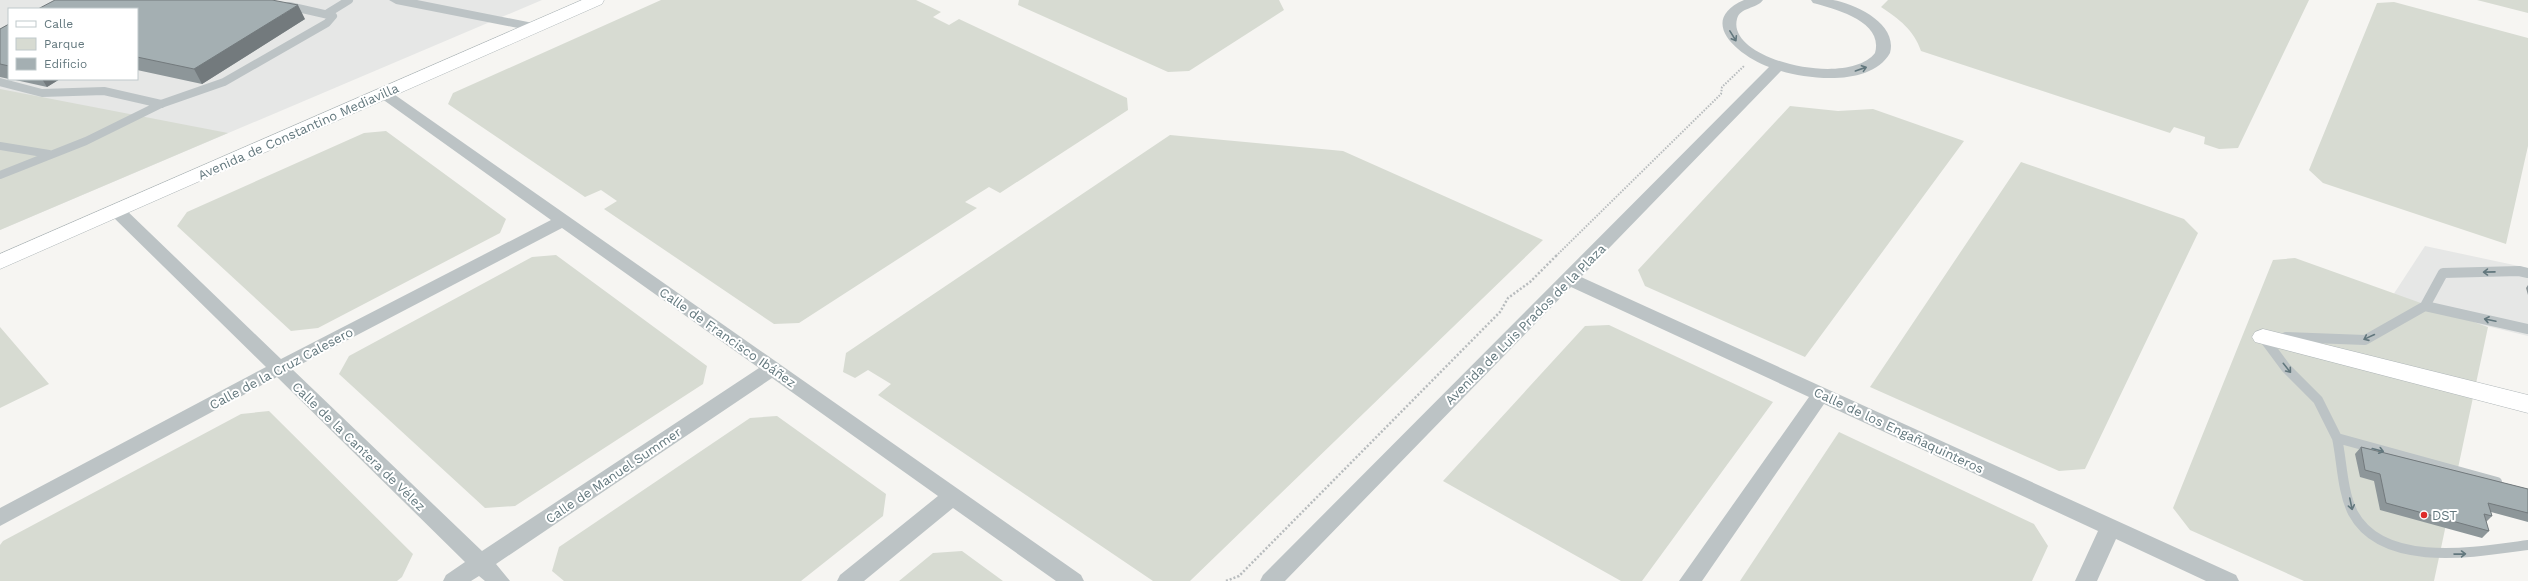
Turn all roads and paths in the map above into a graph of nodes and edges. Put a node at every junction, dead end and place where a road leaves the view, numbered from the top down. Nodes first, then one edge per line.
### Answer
1 (349, 0) edge
2 (396, 0) edge
3 (596, 0) edge
4 (1756, 0) edge
5 (1818, 0) edge
6 (1839, 2) edge
7 (281, 4) edge
8 (328, 13) junction
9 (533, 27) junction
10 (1754, 55) junction
11 (1778, 66) junction
12 (0, 82) edge
13 (383, 94) junction
14 (160, 104) junction
15 (0, 146) edge
16 (49, 154) junction
17 (0, 175) edge
18 (116, 211) junction
19 (564, 220) junction
20 (0, 262) edge
21 (2528, 273) edge
22 (1570, 279) junction
23 (2425, 306) junction
24 (2528, 329) edge
25 (2263, 337) junction
26 (279, 368) junction
27 (773, 368) junction
28 (1821, 394) junction
29 (2528, 404) edge
30 (2337, 438) junction
31 (2506, 484) edge
32 (953, 496) junction
33 (0, 518) edge
34 (2111, 527) junction
35 (2528, 544) edge
36 (480, 563) junction
37 (454, 581) edge
38 (499, 581) edge
39 (848, 581) edge
40 (1073, 581) edge
41 (1226, 581) edge
42 (1271, 581) edge
43 (1690, 581) edge
44 (2086, 581) edge
45 (2228, 581) edge

1 - 8 lane
2 - 9 street
3 - 9 street, Avenida de Constantino Mediavilla
4 -> 10 street
5 - 6 street
11 -> 6 street
7 - 8 lane
8 - 14 lane
9 - 13 street, Avenida de Constantino Mediavilla
10 - 11 street
10 - 41 path
11 - 22 street, Avenida de Luis Prados de la Plaza
12 - 14 lane
13 - 18 street, Avenida de Constantino Mediavilla
13 - 19 street, Calle de Francisco Ibáñez
14 - 16 lane
15 - 16 lane
16 - 17 lane
18 - 20 street, Avenida de Constantino Mediavilla
18 - 26 street, Calle de la Cantera de Vélez
19 - 26 street, Calle de la Cruz Calesero
19 - 27 street, Calle de Francisco Ibáñez
21 -> 23 lane
22 - 28 street, Calle de los Engañaquinteros
22 - 42 street, Avenida de Luis Prados de la Plaza
24 -> 23 lane
23 -> 25 lane
25 - 29 street
25 -> 30 lane
26 - 33 street, Calle de la Cruz Calesero
26 - 36 street, Calle de la Cantera de Vélez
27 - 32 street, Calle de Francisco Ibáñez
27 - 36 street, Calle de Manuel Summer
28 - 34 street, Calle de los Engañaquinteros
28 - 43 street
30 -> 31 lane
30 -> 35 lane
32 - 39 street
32 - 40 street, Calle de Francisco Ibáñez
34 - 44 street
34 - 45 street, Calle de los Engañaquinteros
36 - 37 street, Calle de Manuel Summer
36 - 38 street, Calle de la Cantera de Vélez

